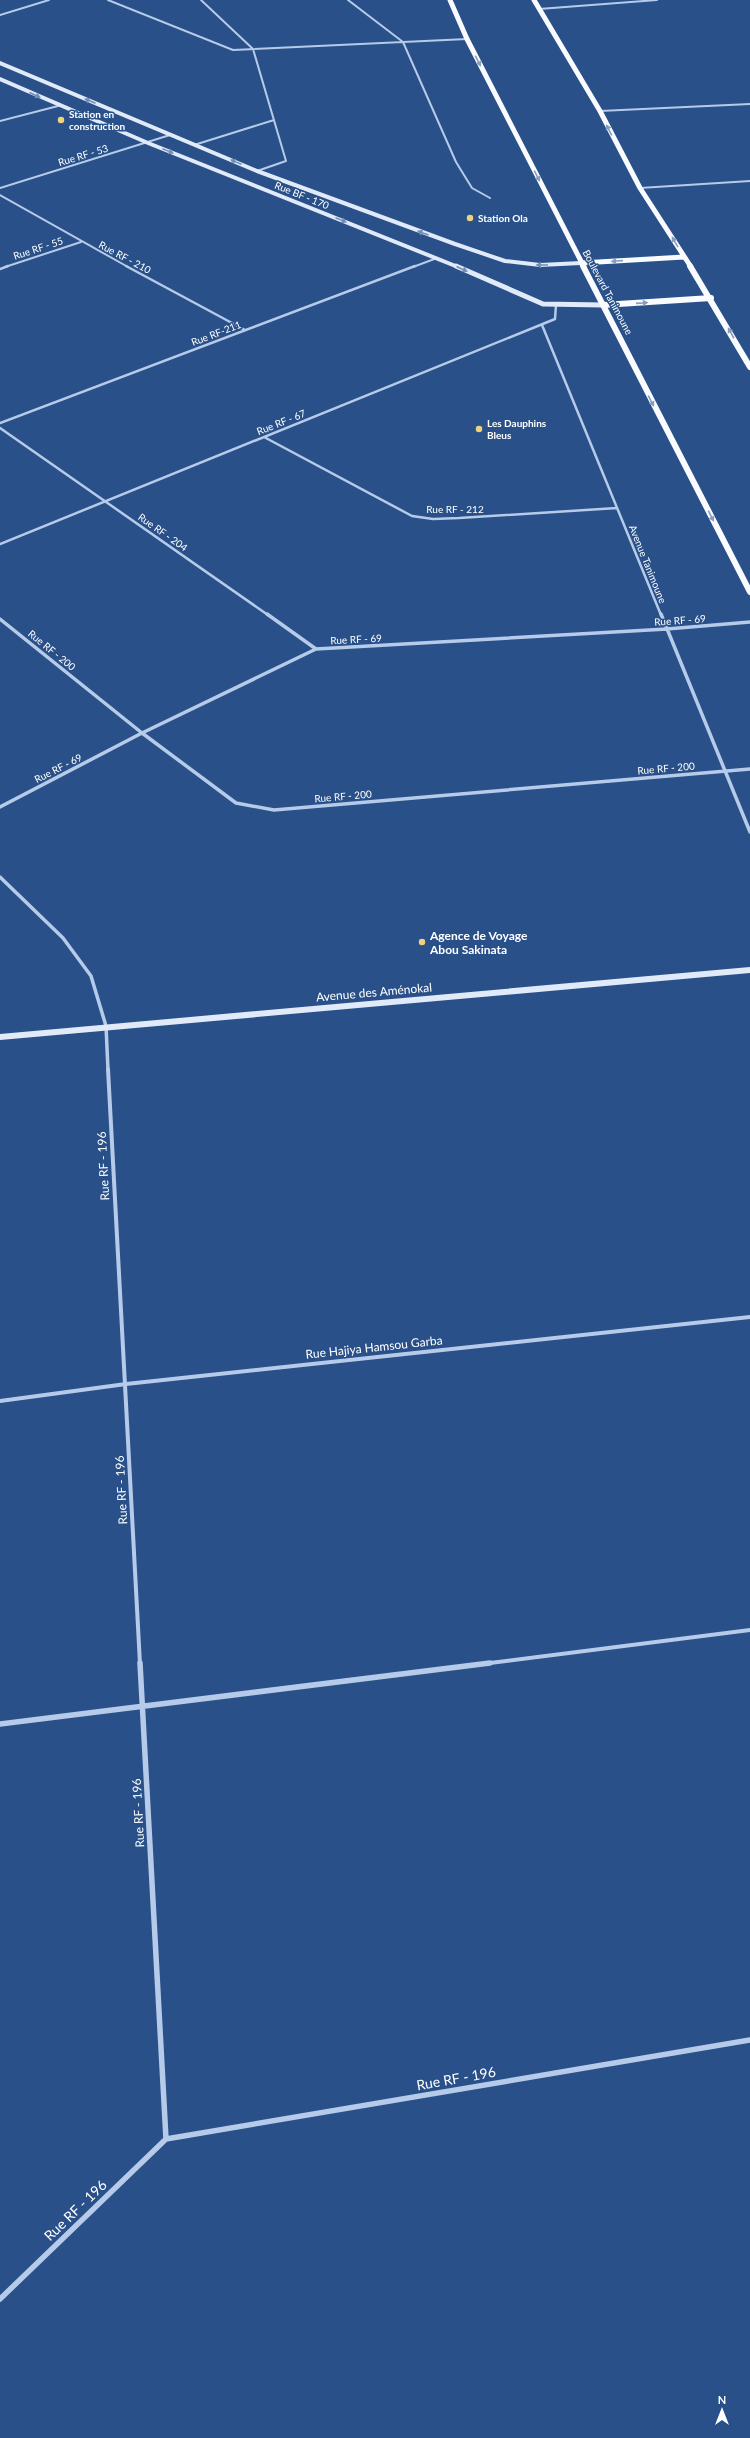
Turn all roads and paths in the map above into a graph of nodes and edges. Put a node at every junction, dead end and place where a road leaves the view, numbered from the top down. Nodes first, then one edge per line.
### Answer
1 (49, 0) edge
2 (108, 0) edge
3 (201, 0) edge
4 (348, 0) edge
5 (450, 0) edge
6 (534, 0) edge
7 (657, 0) edge
8 (539, 9) junction
9 (0, 15) edge
10 (467, 39) junction
11 (403, 42) junction
12 (253, 49) junction
13 (0, 63) edge
14 (0, 79) edge
15 (750, 104) edge
16 (58, 106) junction
17 (600, 111) junction
18 (274, 120) junction
19 (0, 121) edge
20 (170, 135) junction
21 (148, 143) junction
22 (194, 145) junction
23 (257, 171) junction
24 (750, 181) edge
25 (0, 188) edge
26 (640, 188) junction
27 (0, 196) edge
28 (490, 198) dead end
29 (81, 242) junction
30 (684, 257) junction
31 (437, 258) junction
32 (580, 263) junction
33 (0, 269) edge
34 (711, 298) junction
35 (556, 305) junction
36 (603, 305) junction
37 (542, 324) junction
38 (245, 330) junction
39 (750, 366) edge
40 (0, 423) edge
41 (0, 428) edge
42 (264, 437) junction
43 (106, 501) junction
44 (617, 508) junction
45 (0, 544) edge
46 (750, 592) edge
47 (0, 619) edge
48 (750, 622) edge
49 (667, 629) junction
50 (316, 649) junction
51 (142, 733) junction
52 (750, 769) edge
53 (725, 771) junction
54 (0, 807) edge
55 (750, 832) edge
56 (0, 877) edge
57 (750, 970) edge
58 (106, 1026) junction
59 (0, 1037) edge
60 (750, 1317) edge
61 (126, 1384) junction
62 (0, 1400) edge
63 (750, 1630) edge
64 (143, 1705) junction
65 (0, 1724) edge
66 (750, 2040) edge
67 (166, 2139) junction
68 (0, 2299) edge

1 - 9 street
2 - 12 street
3 - 12 street
4 - 11 street
5 - 10 main road, Boulevard Tanimoune
6 - 8 main road
7 - 8 street
8 - 17 main road
10 - 11 street
10 -> 32 main road, Boulevard Tanimoune
11 - 12 street
11 - 28 street
12 - 18 street
20 -> 13 main road, Rue BF - 170
14 -> 16 main road, Rue BF - 170
15 - 17 street
16 - 19 street
16 - 21 main road, Rue BF - 170
26 -> 17 main road
18 - 22 street
18 - 23 street
20 - 21 street, Rue RF - 53
20 - 22 main road, Rue BF - 170
21 - 25 street, Rue RF - 53
21 -> 31 main road, Rue BF - 170
23 -> 22 main road, Rue BF - 170
32 -> 23 main road, Rue BF - 170
24 - 26 street
30 -> 26 main road
27 - 29 street, Rue RF - 210
29 - 33 street, Rue RF - 55
29 - 38 street, Rue RF - 210
30 -> 32 main road
30 - 34 main road
31 -> 35 main road, Rue BF - 170
31 - 38 street, Rue RF-211
32 - 36 main road, Boulevard Tanimoune
36 -> 34 main road
39 -> 34 main road
35 - 36 main road, Rue BF - 170
35 - 37 street, Rue RF - 67
36 -> 46 main road, Boulevard Tanimoune
37 - 42 street, Rue RF - 67
37 - 44 street, Avenue Tanimoune
38 - 40 street, Rue RF-211
41 - 43 street, Rue RF - 204
42 - 43 street, Rue RF - 67
42 - 44 street, Rue RF - 212
43 - 45 street, Rue RF - 67
43 - 50 street, Rue RF - 204
44 - 49 street, Avenue Tanimoune
47 - 51 street, Rue RF - 200
48 - 49 street, Rue RF - 69
49 - 50 street, Rue RF - 69
49 - 53 street, Avenue Tanimoune
50 - 51 street, Rue RF - 69
51 - 53 street, Rue RF - 200
51 - 54 street, Rue RF - 69
52 - 53 street, Rue RF - 200
53 - 55 street, Avenue Tanimoune
56 - 58 street, Rue RF - 196
57 - 58 main road, Avenue des Aménokal
58 - 59 main road, Avenue des Aménokal
58 - 61 street, Rue RF - 196
60 - 61 street, Rue Hajiya Hamsou Garba
61 - 62 street, Rue Hajiya Hamsou Garba
61 - 64 street, Rue RF - 196
63 - 64 street
64 - 65 street
64 - 67 street, Rue RF - 196
66 - 67 street, Rue RF - 196
67 - 68 street, Rue RF - 196

